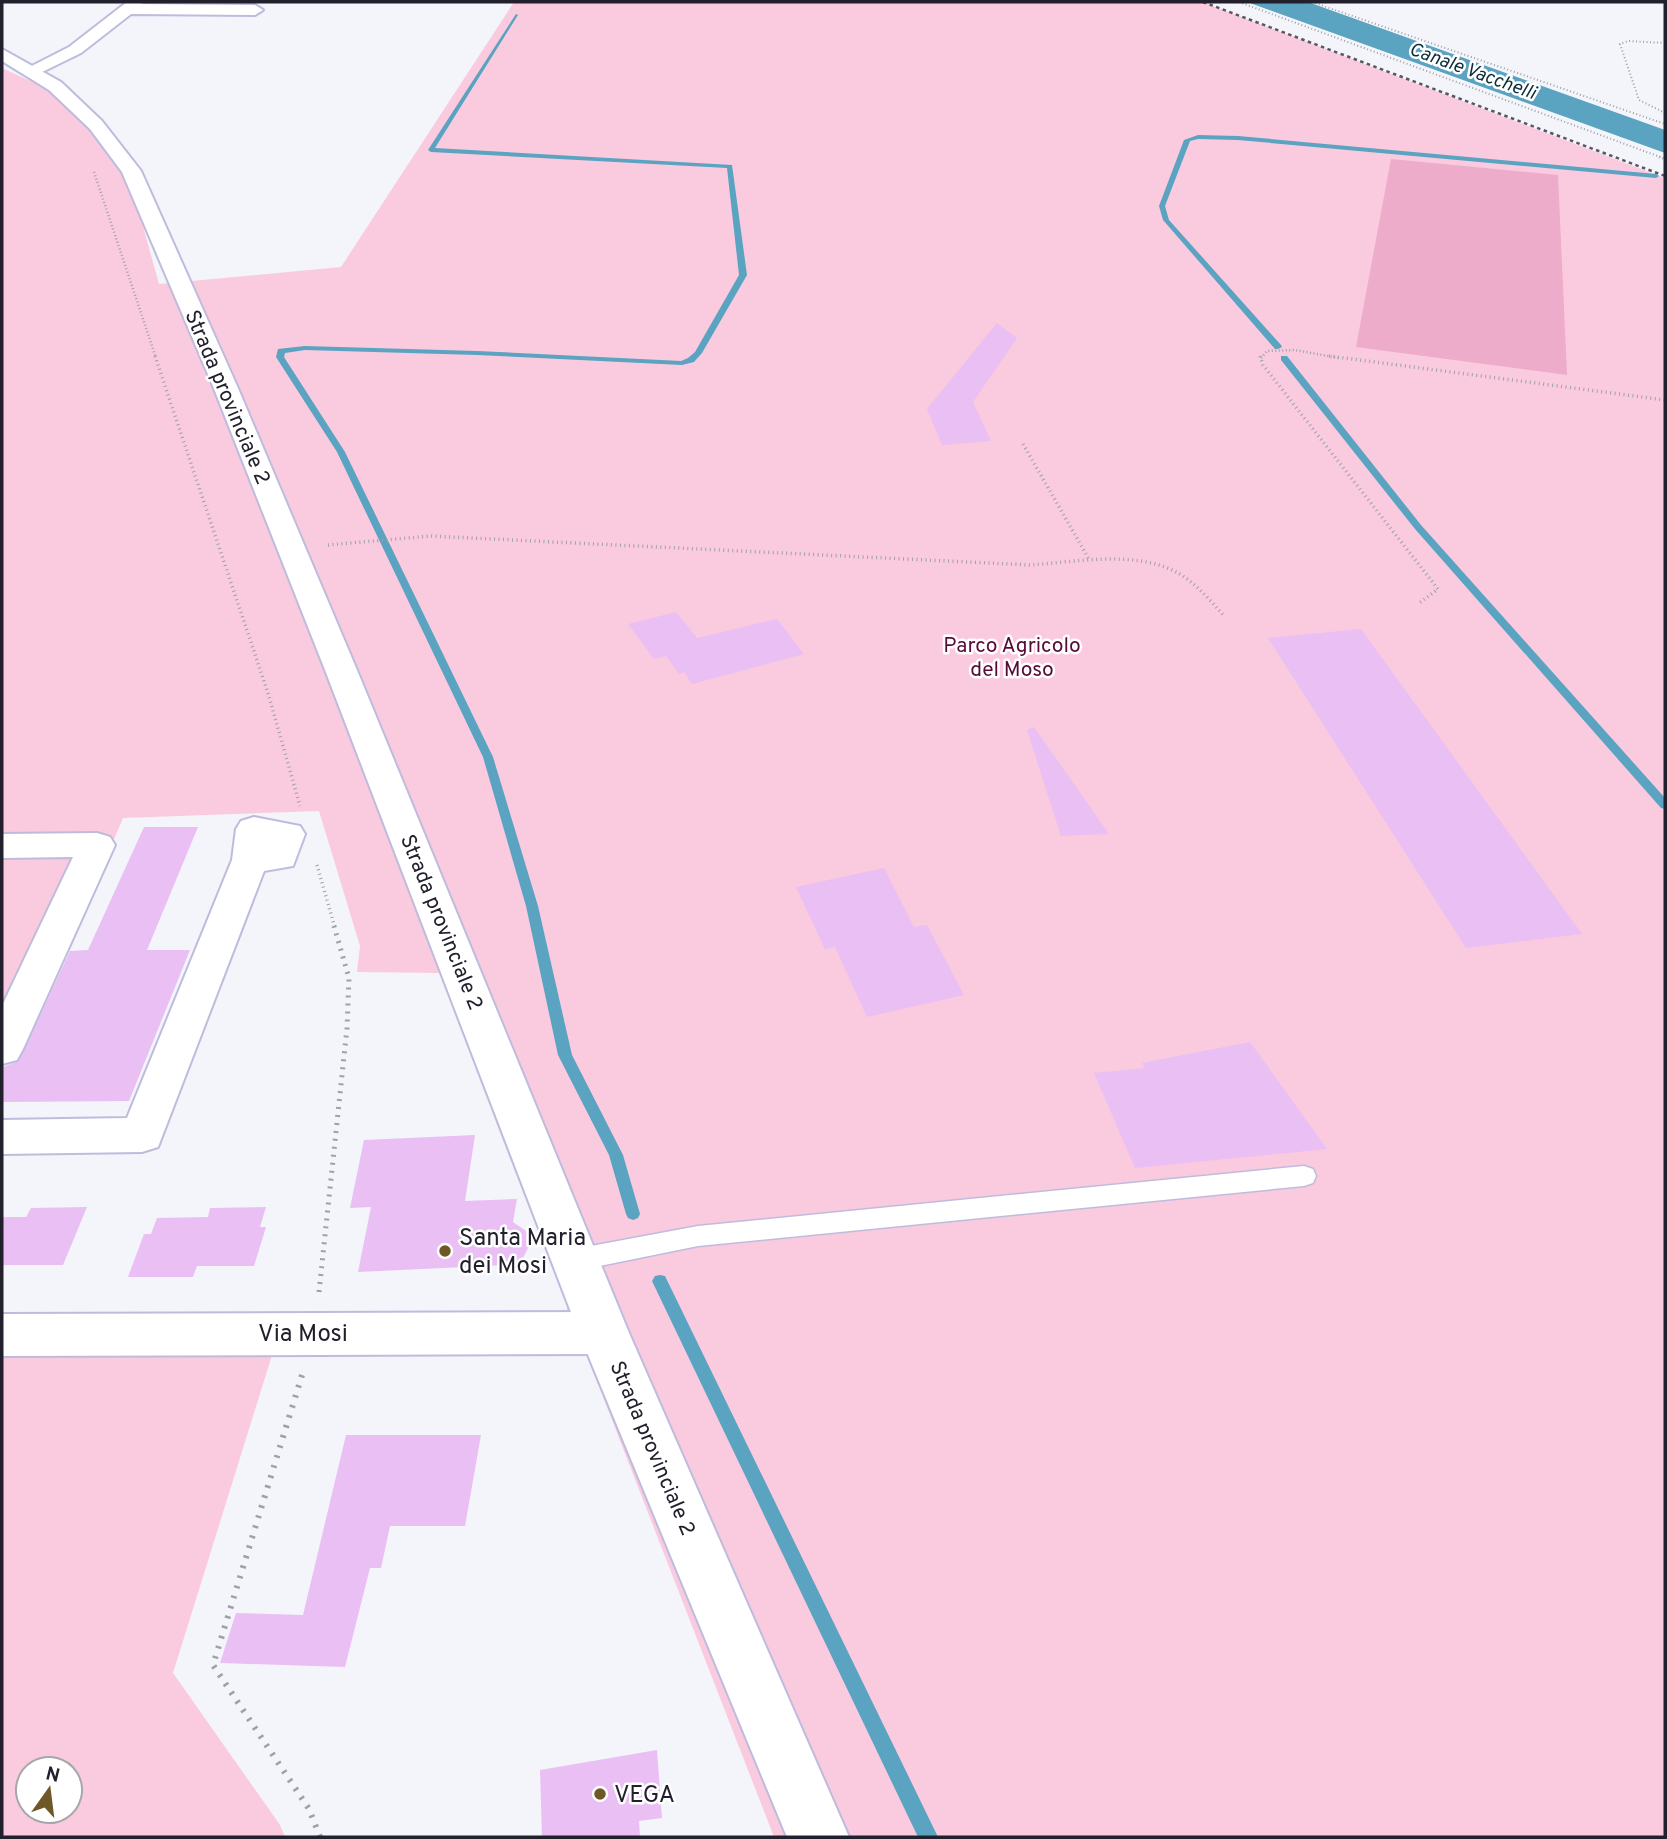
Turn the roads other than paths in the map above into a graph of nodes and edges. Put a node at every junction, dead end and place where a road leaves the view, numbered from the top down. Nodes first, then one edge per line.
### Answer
1 (132, 5) edge
2 (255, 10) dead end
3 (16, 62) edge
4 (2, 846) edge
5 (250, 860) dead end
6 (2, 1049) edge
7 (2, 1136) edge
8 (1304, 1176) dead end
9 (575, 1260) junction
10 (604, 1333) junction
11 (2, 1335) edge
12 (818, 1837) edge

1 - 2 main road
1 - 3 main road
3 - 9 main road, Strada provinciale 2
4 - 6 main road
5 - 7 main road
8 - 9 lane
9 - 10 main road, Strada provinciale 2
10 - 11 main road, Via Mosi
10 - 12 main road, Strada provinciale 2

